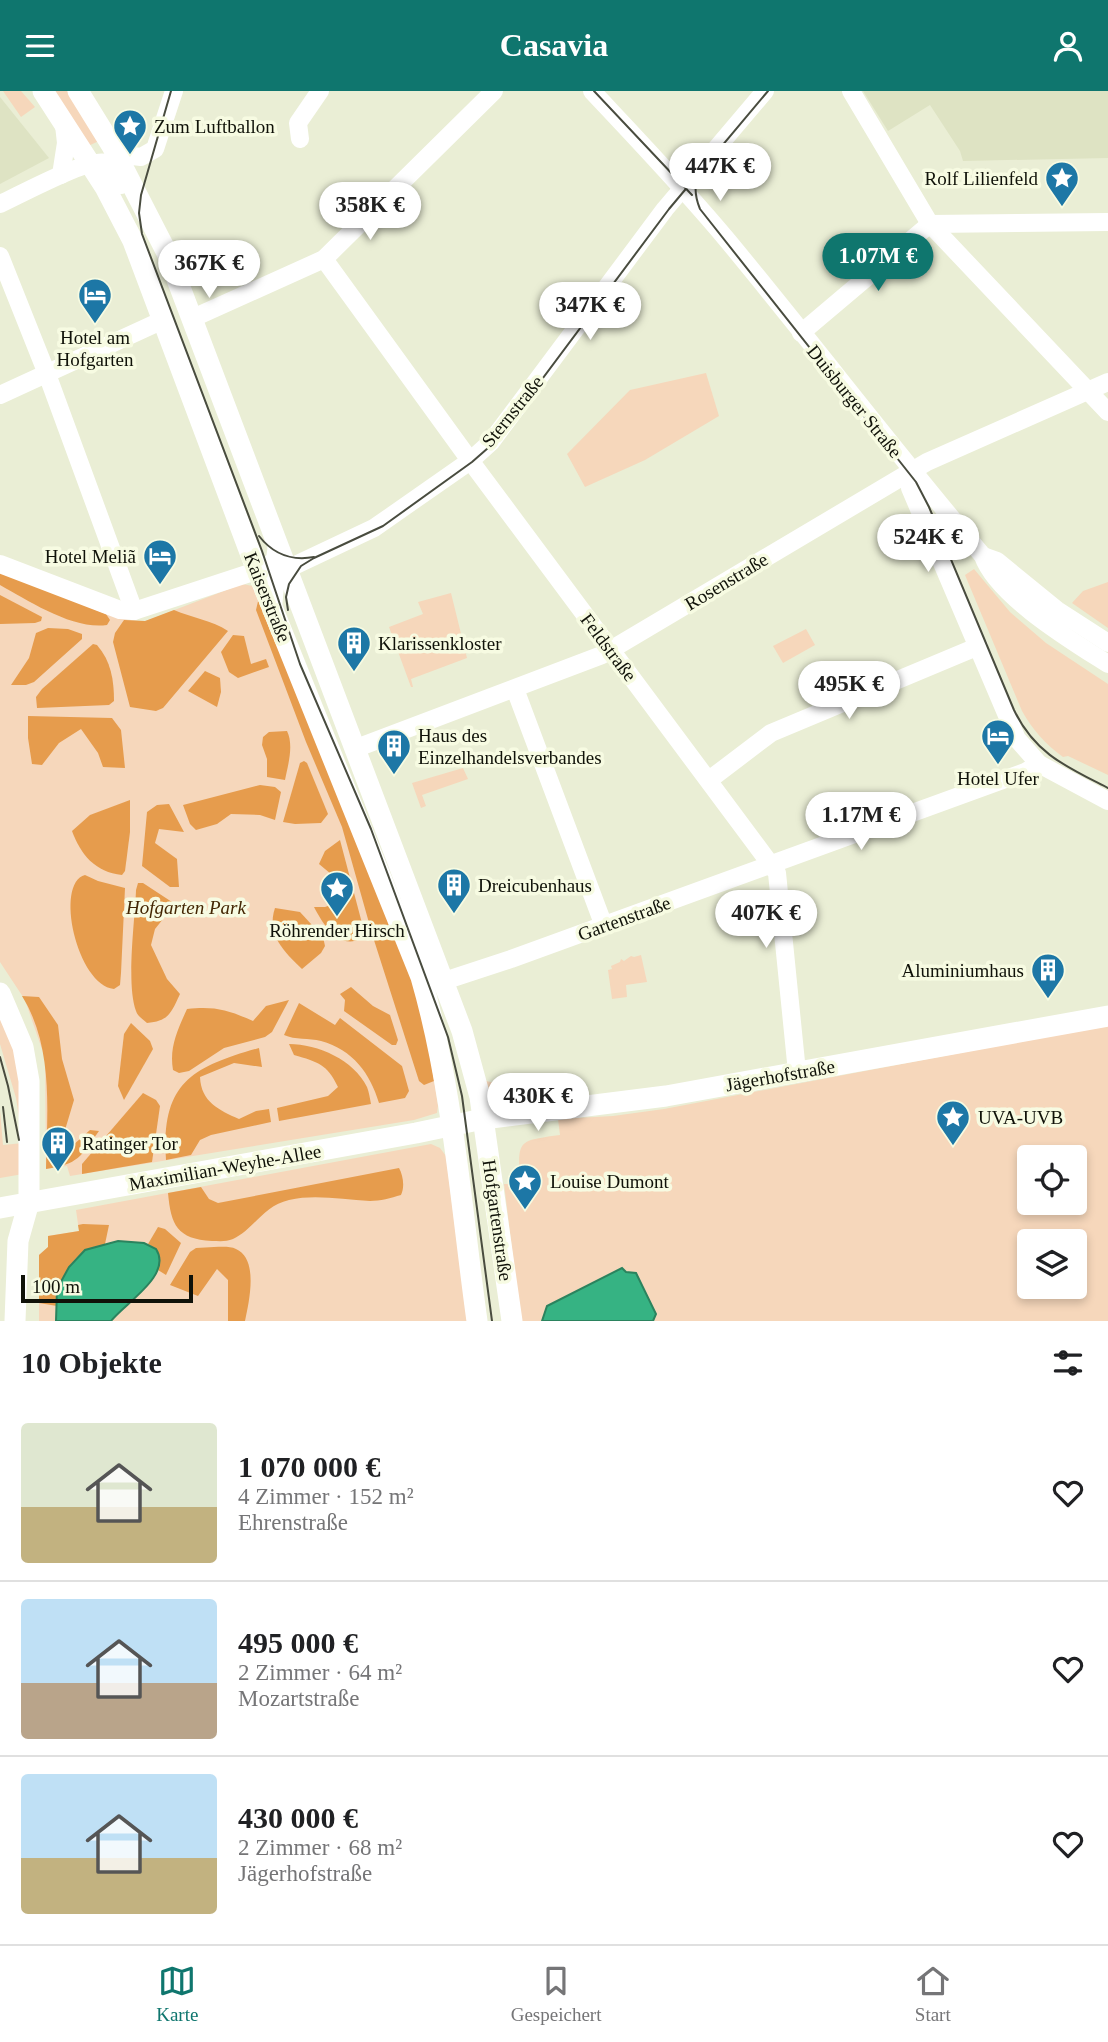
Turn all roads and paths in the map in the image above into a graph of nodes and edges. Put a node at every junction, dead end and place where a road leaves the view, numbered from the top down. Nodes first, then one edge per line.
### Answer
1 (43, 91) edge
2 (78, 91) edge
3 (173, 91) edge
4 (320, 91) edge
5 (494, 91) edge
6 (592, 91) edge
7 (765, 91) edge
8 (851, 91) edge
9 (64, 125) junction
10 (300, 139) dead end
11 (116, 154) junction
12 (89, 163) junction
13 (61, 175) junction
14 (682, 189) junction
15 (0, 204) edge
16 (150, 220) junction
17 (1108, 222) edge
18 (930, 224) junction
19 (0, 256) edge
20 (324, 259) junction
21 (193, 318) junction
22 (163, 320) junction
23 (801, 333) junction
24 (47, 374) junction
25 (1108, 382) edge
26 (1088, 391) junction
27 (0, 395) edge
28 (1108, 412) edge
29 (470, 461) junction
30 (911, 471) junction
31 (277, 545) junction
32 (983, 556) junction
33 (0, 564) edge
34 (287, 569) junction
35 (258, 571) junction
36 (273, 609) junction
37 (134, 611) junction
38 (1108, 643) edge
39 (979, 646) junction
40 (611, 649) junction
41 (1108, 664) edge
42 (515, 688) junction
43 (355, 749) junction
44 (1039, 764) junction
45 (709, 781) junction
46 (1108, 801) edge
47 (772, 865) junction
48 (604, 926) junction
49 (444, 981) junction
50 (0, 993) edge
51 (1108, 1016) edge
52 (797, 1072) junction
53 (484, 1119) junction
54 (450, 1125) junction
55 (29, 1202) junction
56 (0, 1208) edge
57 (8, 1252) edge
58 (15, 1321) edge
59 (477, 1321) edge
60 (512, 1321) edge

1 - 9 main road
2 - 11 main road, Kaiserstraße
3 - 11 street
4 - 10 street
5 - 20 street
6 - 14 street, Duisburger Straße
7 - 14 street, Sternstraße
8 - 18 street
9 - 12 main road
9 - 13 street
11 - 16 main road, Kaiserstraße
12 - 13 street
12 - 16 street, Kaiserstraße
12 - 22 main road, Kaiserstraße
13 - 15 street
14 - 23 street, Duisburger Straße
14 - 29 street, Sternstraße
16 - 21 main road, Kaiserstraße
17 - 18 street
18 - 23 street
18 - 26 street
19 - 24 street
20 - 21 street
20 - 29 street, Feldstraße
21 - 31 main road, Kaiserstraße
22 - 24 street
22 - 35 main road, Kaiserstraße
23 - 30 street, Duisburger Straße
24 - 27 street
24 - 37 street
25 - 26 street, Rosenstraße
26 - 28 street
26 - 30 street, Rosenstraße
29 - 34 street, Sternstraße
29 - 40 street, Feldstraße
30 - 32 street
30 - 39 street, Duisburger Straße
30 - 40 street, Rosenstraße
31 - 34 main road, Kaiserstraße
31 - 35 street
32 - 38 street
32 - 41 street
33 - 37 street
34 - 36 street
34 - 43 main road, Kaiserstraße
35 - 36 main road, Kaiserstraße
35 - 37 street
36 - 54 main road, Kaiserstraße
39 - 44 street, Duisburger Straße
39 - 45 street
40 - 42 street, Rosenstraße
40 - 45 street, Feldstraße
42 - 43 street, Rosenstraße
42 - 48 street
43 - 49 main road, Kaiserstraße
44 - 46 street, Duisburger Straße
44 - 47 street, Gartenstraße
45 - 47 street, Feldstraße
47 - 48 street, Gartenstraße
47 - 52 street, Feldstraße
48 - 49 street, Gartenstraße
49 - 53 main road, Kaiserstraße
50 - 55 main road
51 - 52 main road, Jägerhofstraße
52 - 53 main road, Jägerhofstraße
53 - 54 main road, Jägerhofstraße
53 - 60 main road, Hofgartenstraße
54 - 55 main road, Maximilian-Weyhe-Allee
54 - 59 main road, Hofgartenstraße
55 - 56 main road, Maximilian-Weyhe-Allee
55 - 57 main road
57 - 58 main road

